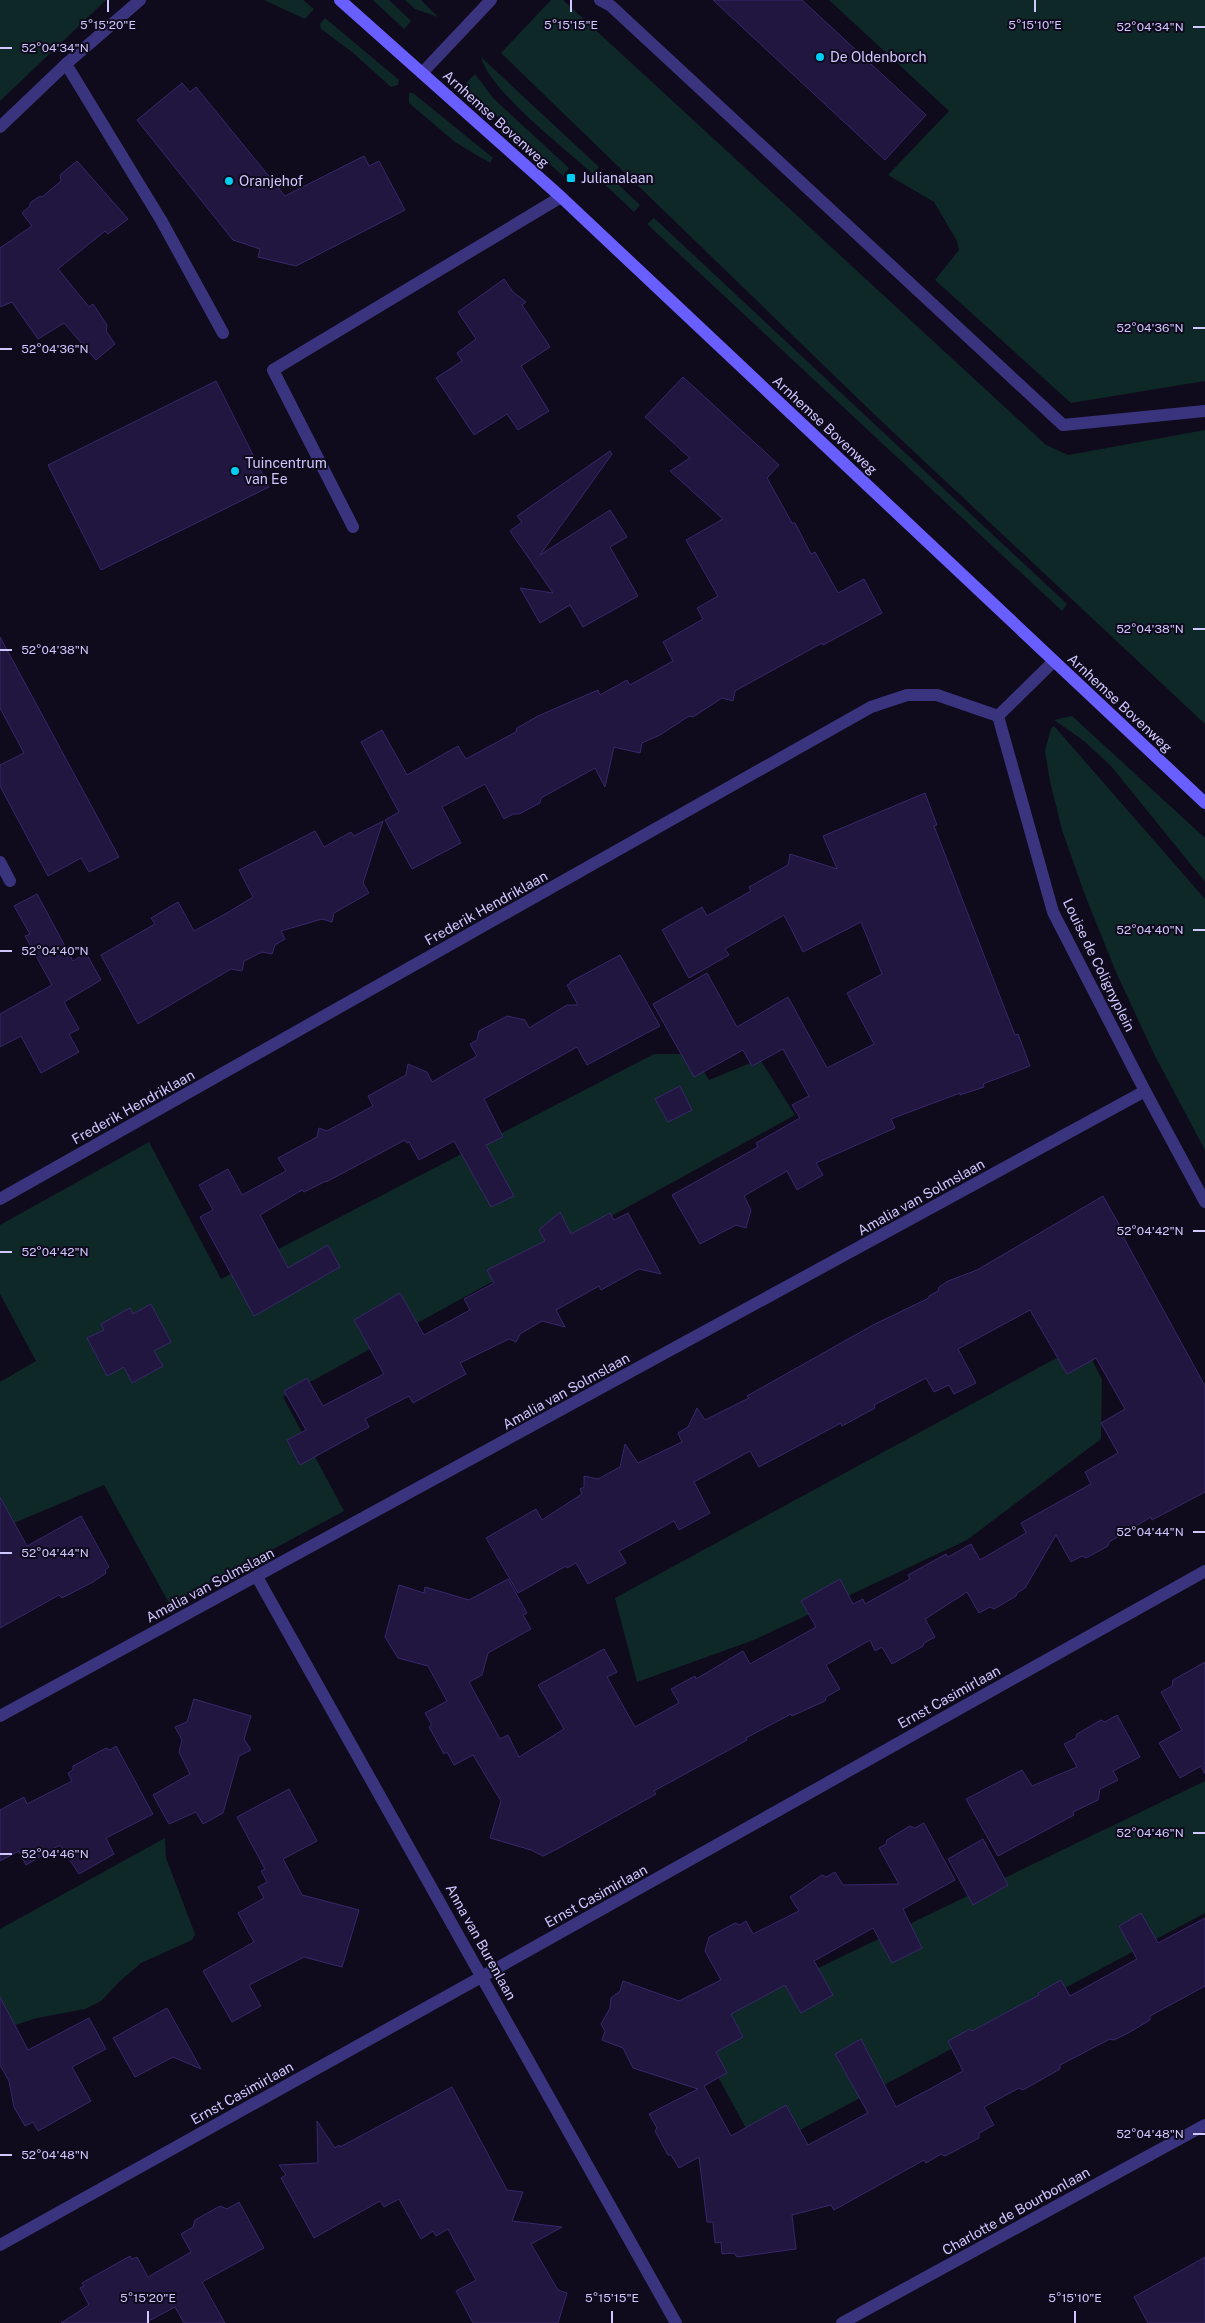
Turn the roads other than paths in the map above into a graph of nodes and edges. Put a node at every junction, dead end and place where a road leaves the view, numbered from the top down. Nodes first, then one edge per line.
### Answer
1 (140, 0) edge
2 (340, 0) edge
3 (491, 0) edge
4 (600, 0) edge
5 (66, 64) junction
6 (422, 73) junction
7 (0, 128) edge
8 (561, 197) junction
9 (223, 333) dead end
10 (1205, 411) edge
11 (353, 527) dead end
12 (1054, 661) junction
13 (998, 716) junction
14 (1205, 803) edge
15 (0, 862) edge
16 (10, 881) dead end
17 (1145, 1091) junction
18 (0, 1200) edge
19 (1205, 1202) edge
20 (1205, 1570) edge
21 (258, 1577) junction
22 (0, 1716) edge
23 (483, 1976) junction
24 (1205, 2124) edge
25 (0, 2244) edge
26 (676, 2323) edge
27 (842, 2323) edge

1 - 5 street
2 - 6 main road, Arnhemse Bovenweg
3 - 6 street, Arnhemse Bovenweg
4 - 10 street
5 - 7 street
5 - 9 street
6 - 8 main road, Arnhemse Bovenweg
8 - 11 street
8 - 12 main road, Arnhemse Bovenweg
12 - 13 street
12 - 14 main road, Arnhemse Bovenweg
13 - 17 street, Louise de Colignyplein
13 - 18 street, Frederik Hendriklaan
15 - 16 street
17 - 19 street, Louise de Colignyplein
17 - 21 street, Amalia van Solmslaan
20 - 23 street, Ernst Casimirlaan
21 - 22 street, Amalia van Solmslaan
21 - 23 street, Anna van Burenlaan
23 - 25 street, Ernst Casimirlaan
23 - 26 street, Anna van Burenlaan
24 - 27 street, Charlotte de Bourbonlaan

